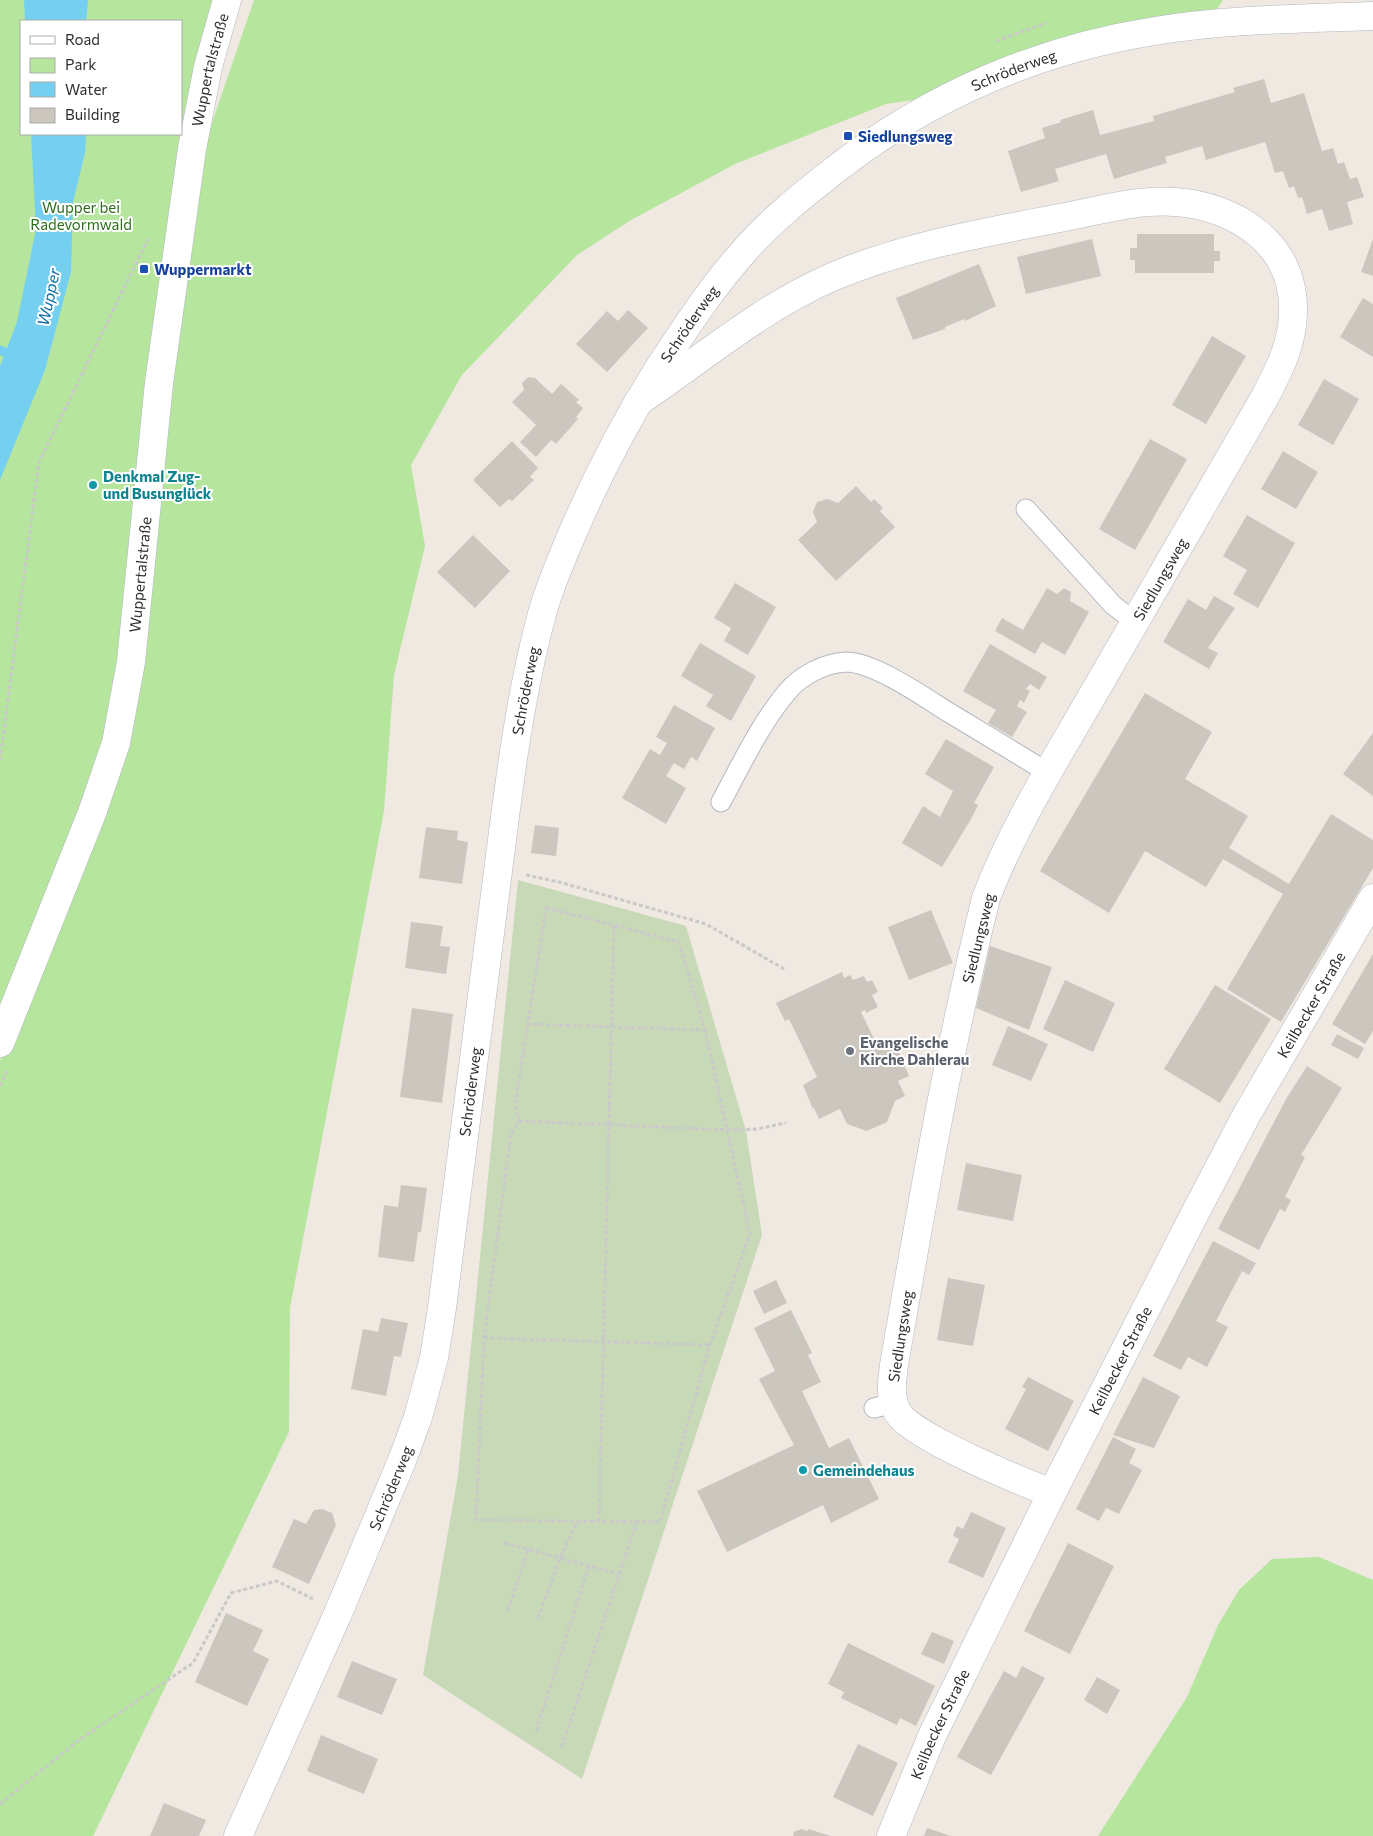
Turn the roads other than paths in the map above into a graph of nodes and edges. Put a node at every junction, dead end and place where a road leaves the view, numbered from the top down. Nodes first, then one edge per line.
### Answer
1 (227, 0) edge
2 (1373, 16) edge
3 (638, 402) junction
4 (1026, 509) dead end
5 (1135, 622) junction
6 (1048, 773) junction
7 (721, 802) dead end
8 (1373, 898) edge
9 (0, 1043) edge
10 (1052, 1493) junction
11 (238, 1836) edge
12 (891, 1836) edge

1 - 9 main road, Wuppertalstraße
2 - 3 main road, Schröderweg
3 - 5 main road, Siedlungsweg
3 - 11 main road, Schröderweg
4 - 5 lane
5 - 6 main road, Siedlungsweg
6 - 7 lane
6 - 10 main road, Siedlungsweg
8 - 10 main road, Keilbecker Straße
10 - 12 main road, Keilbecker Straße

